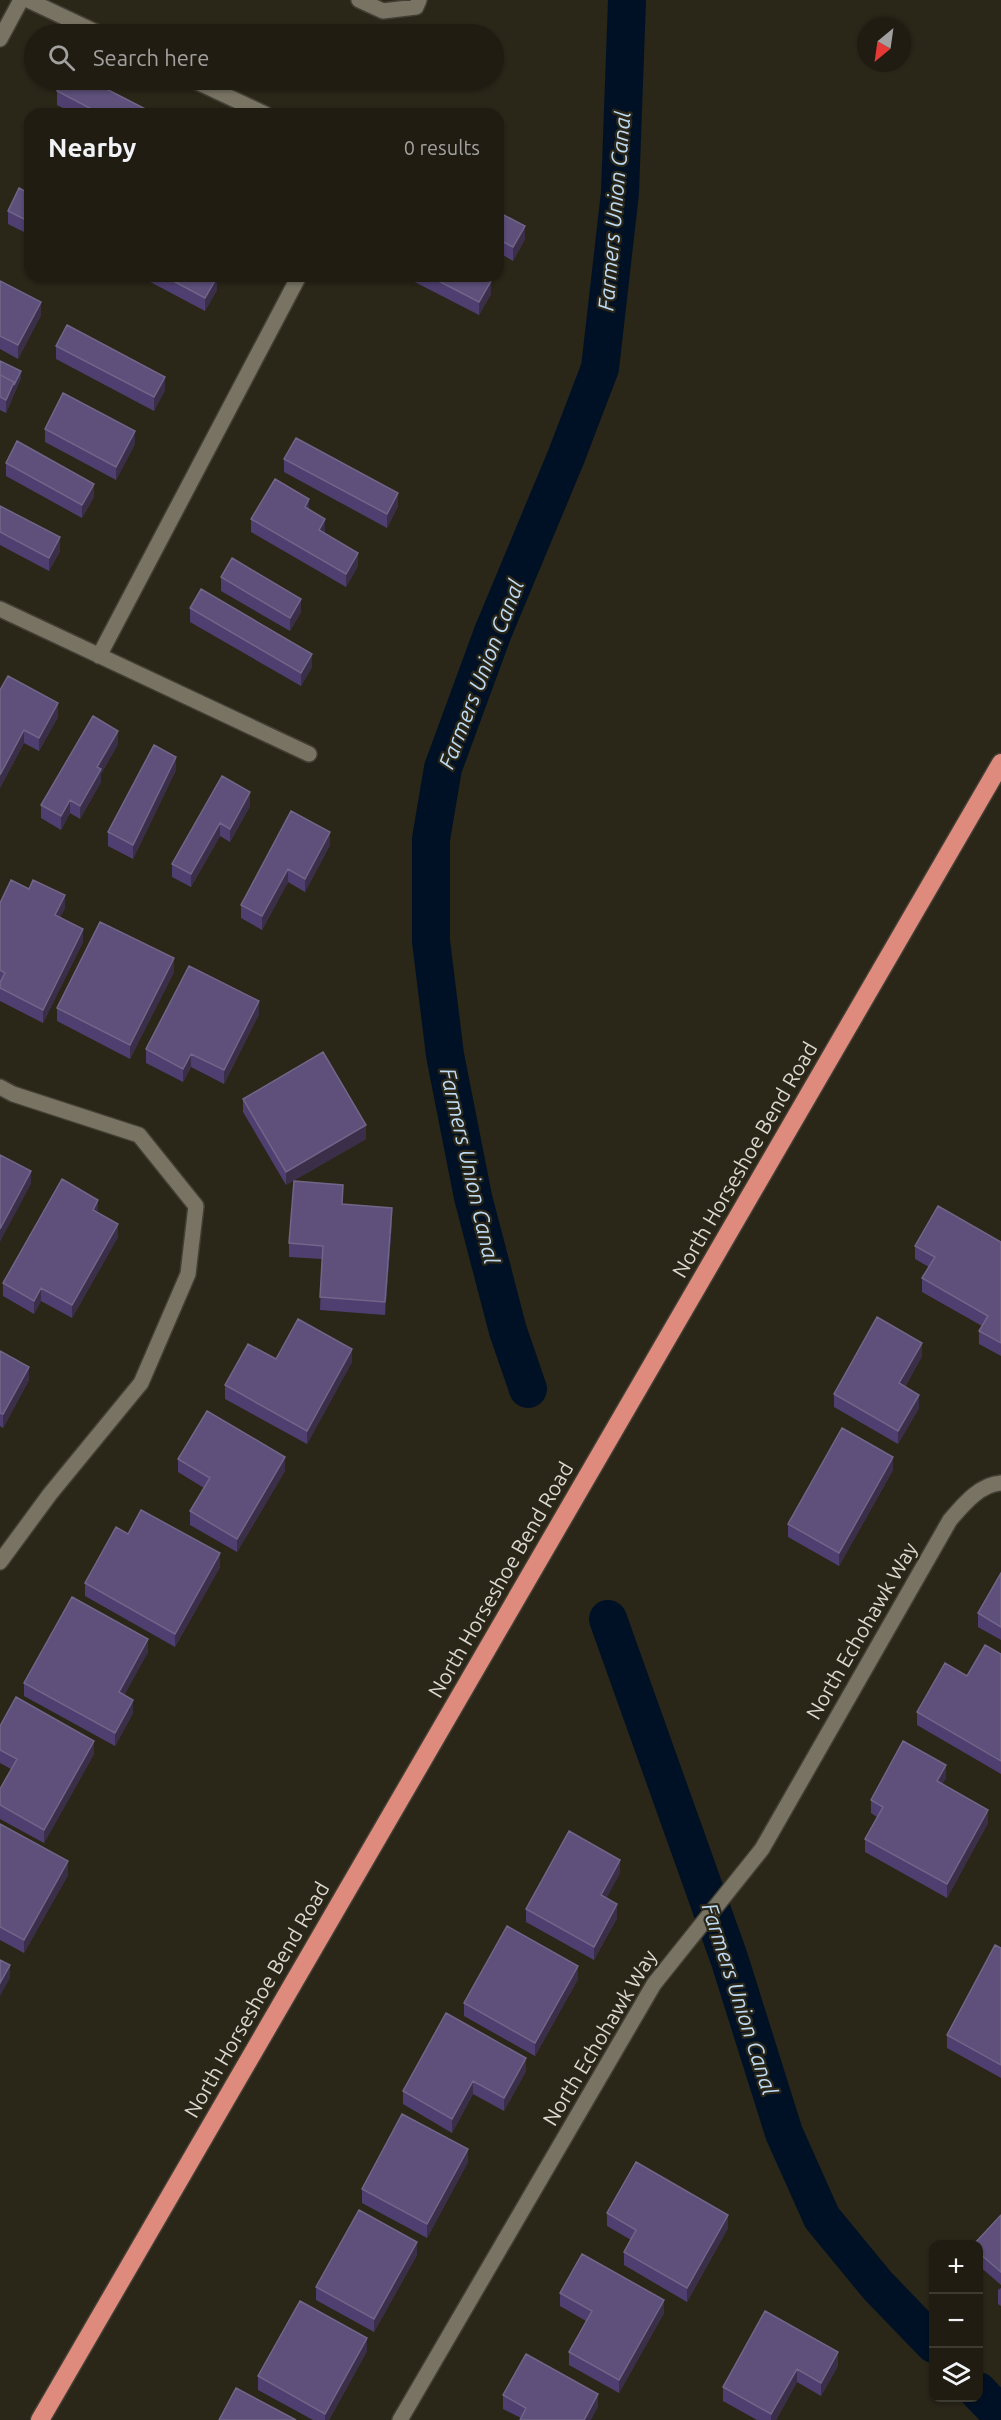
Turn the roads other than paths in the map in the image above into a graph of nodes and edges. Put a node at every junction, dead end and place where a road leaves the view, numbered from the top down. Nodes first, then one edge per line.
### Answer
1 (21, 0) edge
2 (28, 0) edge
3 (359, 0) edge
4 (419, 0) edge
5 (79, 24) edge
6 (0, 39) edge
7 (214, 90) edge
8 (252, 108) edge
9 (296, 282) edge
10 (0, 609) edge
11 (99, 656) junction
12 (309, 754) dead end
13 (1001, 763) edge
14 (0, 1087) edge
15 (996, 1483) edge
16 (0, 1562) edge
17 (40, 2420) edge
18 (400, 2420) edge

1 - 6 street
2 - 5 street
3 - 4 street
7 - 8 street
9 - 11 street
10 - 11 street
11 - 12 street
13 - 17 highway, North Horseshoe Bend Road
14 - 16 street
15 - 18 street, North Echohawk Way

